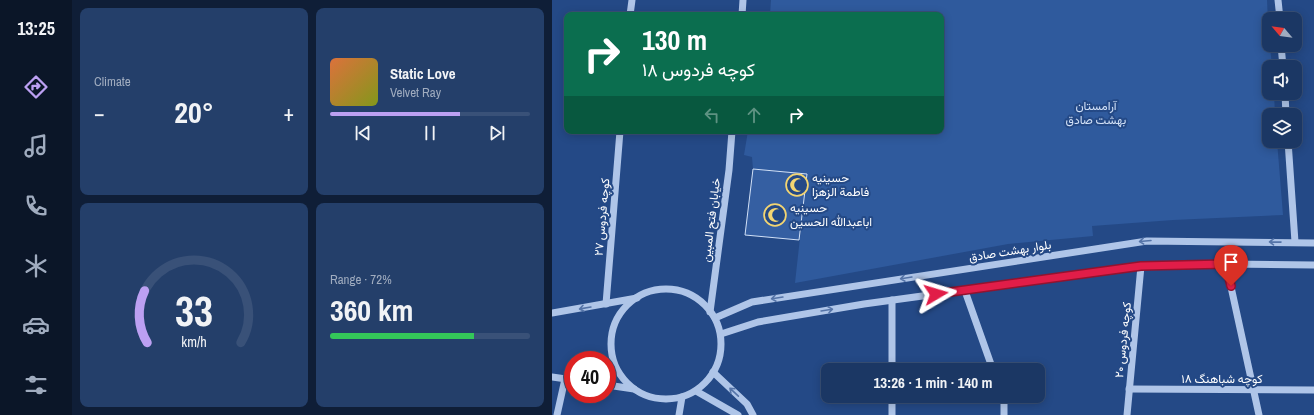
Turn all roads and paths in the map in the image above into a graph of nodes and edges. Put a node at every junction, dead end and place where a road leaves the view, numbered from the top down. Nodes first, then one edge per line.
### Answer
1 (632, 0) edge
2 (743, 0) edge
3 (1278, 0) edge
4 (630, 12) edge
5 (742, 12) edge
6 (1279, 12) edge
7 (620, 134) edge
8 (732, 134) edge
9 (1288, 148) edge
10 (1295, 242) junction
11 (1314, 243) edge
12 (1226, 264) junction
13 (1314, 265) edge
14 (1141, 266) junction
15 (965, 291) junction
16 (638, 298) junction
17 (892, 300) junction
18 (606, 304) junction
19 (552, 313) edge
20 (712, 315) junction
21 (721, 334) junction
22 (892, 363) edge
23 (991, 363) edge
24 (713, 372) junction
25 (552, 377) edge
26 (564, 379) edge
27 (564, 384) edge
28 (616, 386) edge
29 (634, 389) junction
30 (1129, 390) junction
31 (1314, 390) edge
32 (696, 391) junction
33 (1254, 391) junction
34 (682, 397) junction
35 (892, 403) edge
36 (1004, 403) edge
37 (557, 415) edge
38 (679, 415) edge
39 (738, 415) edge
40 (753, 415) edge
41 (892, 415) edge
42 (1004, 415) edge
43 (1127, 415) edge
44 (1259, 415) edge

1 - 4 street
2 - 5 street
3 - 6 street
7 - 18 street, کوچه فردوس ۲۷
8 - 20 street, خیابان فتح المبین
9 - 10 street
10 - 11 street, بلوار بهشت صادق
10 -> 20 street, بلوار بهشت صادق
12 - 13 street
12 - 14 street
12 - 33 street
14 - 15 street
14 - 30 street, کوچه فردوس ۲۰
15 - 17 street
15 - 23 street
16 - 18 street
16 - 20 street
16 - 29 street
21 -> 17 street
17 - 22 street
18 -> 19 street
20 - 21 street
21 - 24 street
24 - 32 street
40 -> 24 street
25 - 26 street
27 - 37 street
28 - 29 street
29 - 34 street
30 - 33 street, کوچه شباهنگ ۱۸
30 - 43 street, کوچه فردوس ۲۰
31 - 33 street, کوچه شباهنگ ۱۸
32 - 34 street
32 - 39 street
33 - 44 street
34 - 38 street
35 - 41 street
36 - 42 street

